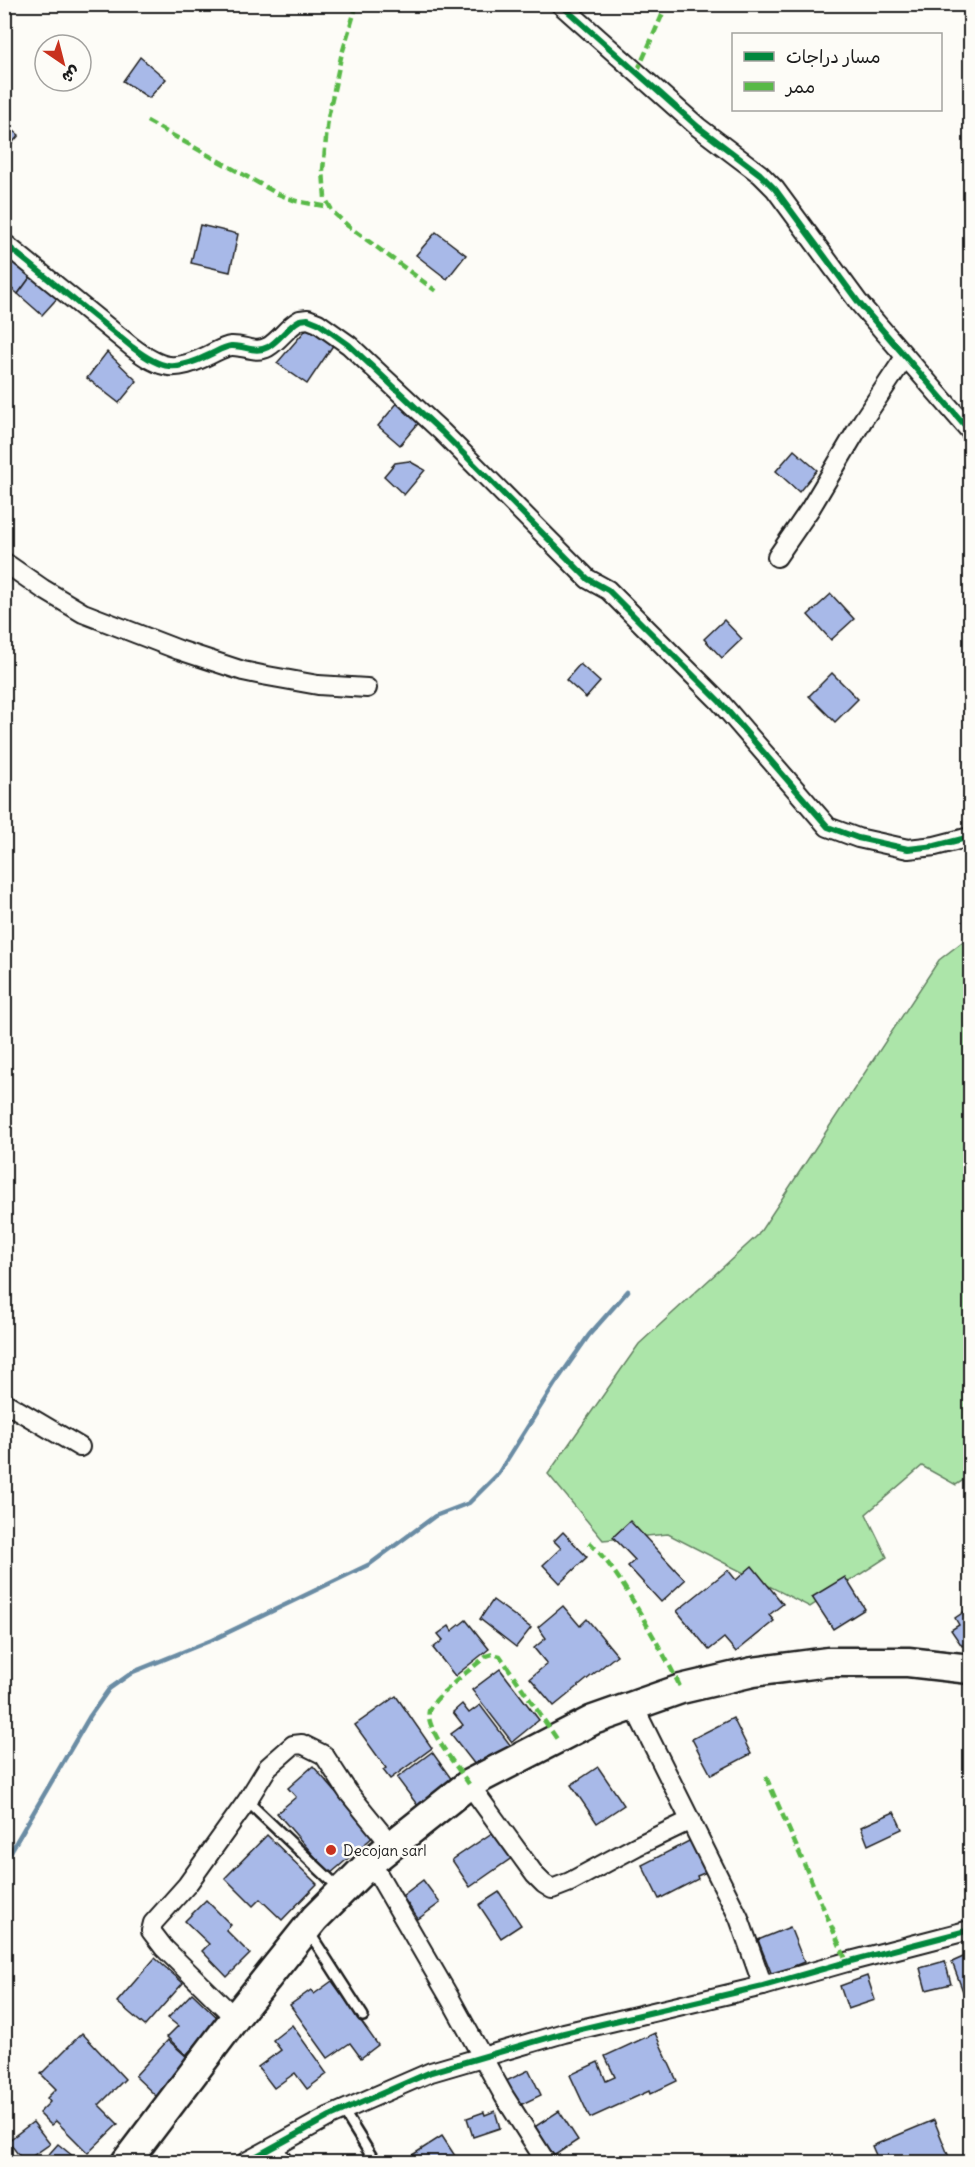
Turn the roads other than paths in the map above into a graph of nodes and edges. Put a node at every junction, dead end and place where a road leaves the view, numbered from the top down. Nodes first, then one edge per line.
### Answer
1 (560, 4) edge
2 (4, 243) edge
3 (905, 357) junction
4 (970, 431) edge
5 (777, 557) dead end
6 (4, 562) edge
7 (367, 688) dead end
8 (970, 837) edge
9 (4, 1402) edge
10 (80, 1447) dead end
11 (970, 1669) edge
12 (633, 1705) junction
13 (469, 1784) junction
14 (248, 1801) junction
15 (691, 1820) junction
16 (381, 1853) junction
17 (341, 1890) junction
18 (307, 1928) junction
19 (970, 1930) edge
20 (763, 1986) junction
21 (363, 2016) dead end
22 (235, 2018) junction
23 (482, 2056) junction
24 (342, 2110) junction
25 (277, 2146) junction
26 (126, 2163) edge
27 (246, 2163) edge
28 (288, 2163) edge
29 (375, 2163) edge
30 (546, 2163) edge

1 - 3 street
2 - 8 street
3 - 4 street
3 - 5 street
6 - 7 street
9 - 10 street
11 - 12 main road
12 - 13 main road
12 - 15 street
13 - 15 street
13 - 16 main road
14 - 16 street
14 - 17 lane
14 - 22 street
15 - 20 street
16 - 17 main road
16 - 23 street
17 - 18 main road
18 - 21 lane
18 - 22 main road
19 - 20 street
20 - 23 street
22 - 26 main road
23 - 24 street
23 - 30 street
24 - 25 street
24 - 29 lane
25 - 27 street
25 - 28 lane

